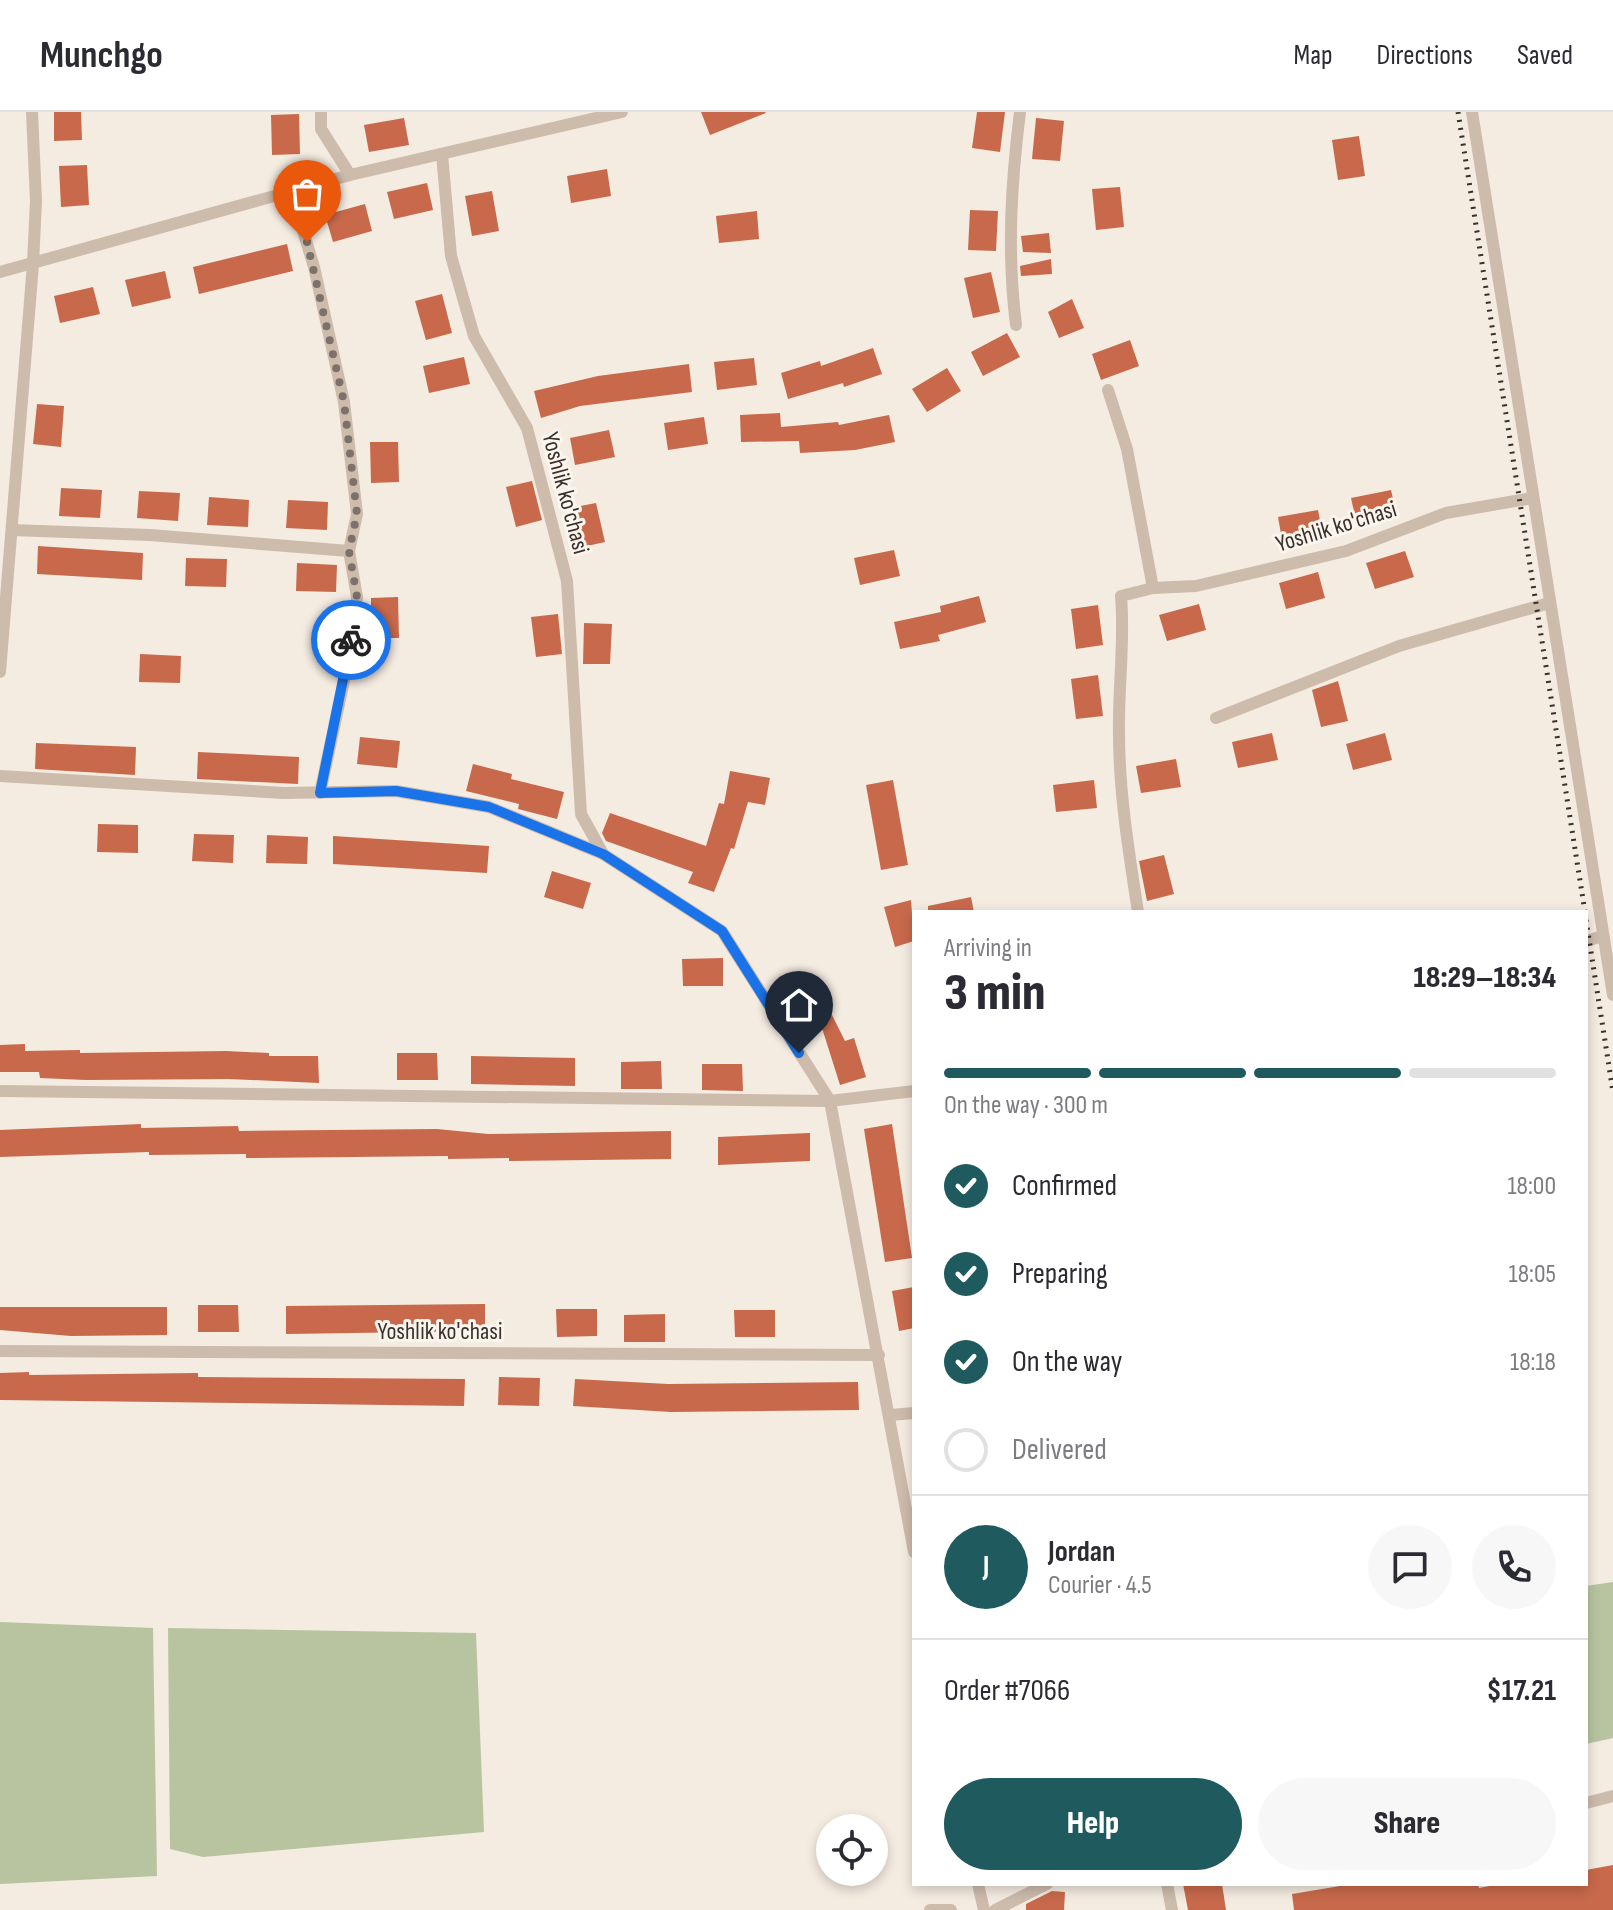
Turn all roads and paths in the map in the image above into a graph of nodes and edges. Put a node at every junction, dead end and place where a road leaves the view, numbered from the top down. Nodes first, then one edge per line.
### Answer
1 (32, 112) edge
2 (321, 112) edge
3 (622, 112) edge
4 (1020, 112) edge
5 (1472, 112) edge
6 (442, 154) junction
7 (350, 175) junction
8 (291, 191) junction
9 (33, 264) junction
10 (0, 272) edge
11 (1016, 325) dead end
12 (1108, 390) dead end
13 (1532, 498) junction
14 (12, 530) junction
15 (349, 551) junction
16 (1153, 588) junction
17 (1549, 603) junction
18 (0, 672) edge
19 (1216, 718) dead end
20 (0, 776) edge
21 (320, 793) junction
22 (603, 854) junction
23 (1138, 910) edge
24 (1603, 936) junction
25 (1588, 940) edge
26 (1613, 995) edge
27 (0, 1091) edge
28 (912, 1091) edge
29 (830, 1101) junction
30 (0, 1351) edge
31 (879, 1355) junction
32 (912, 1413) edge
33 (890, 1415) junction
34 (912, 1541) edge
35 (1613, 1796) edge
36 (1588, 1802) edge
37 (978, 1886) edge
38 (1043, 1886) edge
39 (1167, 1886) edge
40 (930, 1910) edge
41 (951, 1910) edge
42 (984, 1910) edge
43 (995, 1910) edge
44 (1172, 1910) edge

1 - 9 street
2 - 7 street
3 - 6 street
4 - 11 street
5 - 13 street
6 - 7 street
6 - 22 street, Yoshlik ko'chasi
7 - 8 street
8 - 9 street
8 - 15 street
9 - 10 street
9 - 14 street
12 - 16 street
13 - 16 street, Yoshlik ko'chasi
13 - 17 street
14 - 15 street
14 - 18 street
15 - 21 street
16 - 23 street, Yoshlik ko'chasi
17 - 19 street
17 - 24 street
20 - 21 street, Yoshlik ko'chasi
21 - 22 street, Yoshlik ko'chasi
22 - 29 street, Yoshlik ko'chasi
24 - 25 street
24 - 26 street
27 - 29 street
28 - 29 street
29 - 31 street, Yoshlik ko'chasi
30 - 31 street, Yoshlik ko'chasi
31 - 33 street, Yoshlik ko'chasi
32 - 33 street
33 - 34 street, Yoshlik ko'chasi
35 - 36 street
37 - 42 street
38 - 43 street
39 - 44 street
40 - 41 street

